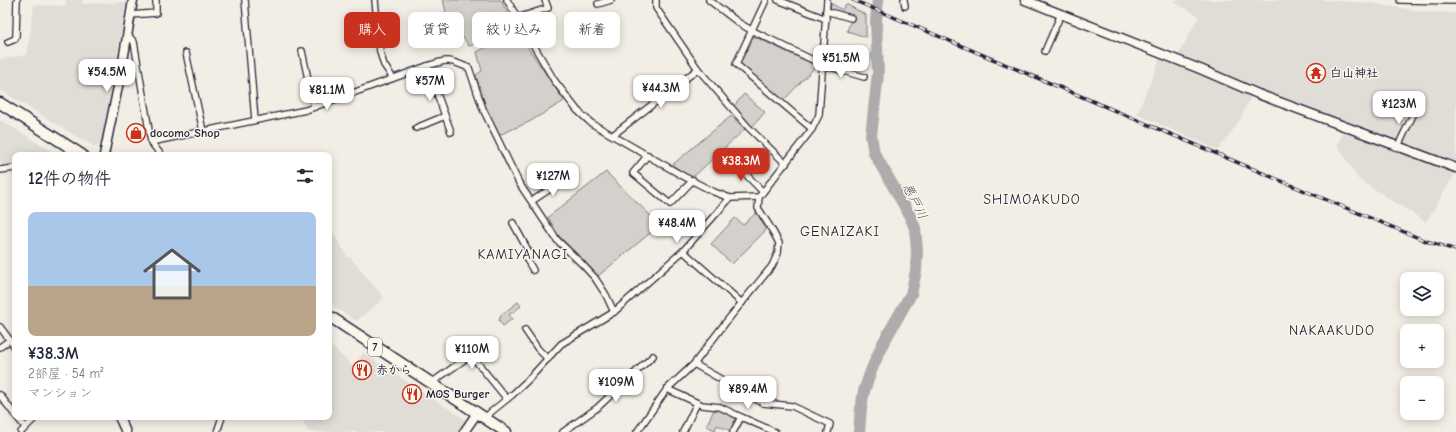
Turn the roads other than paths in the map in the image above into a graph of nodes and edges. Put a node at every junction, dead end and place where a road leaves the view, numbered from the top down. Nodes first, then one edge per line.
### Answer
1 (17, 0) edge
2 (133, 0) edge
3 (156, 0) edge
4 (245, 0) edge
5 (375, 0) edge
6 (507, 0) edge
7 (545, 0) edge
8 (611, 0) edge
9 (656, 0) edge
10 (709, 0) edge
11 (766, 0) edge
12 (778, 0) edge
13 (827, 0) edge
14 (1025, 0) edge
15 (1400, 0) edge
16 (1456, 1) edge
17 (598, 4) dead end
18 (514, 12) edge
19 (536, 12) edge
20 (826, 12) junction
21 (1061, 14) junction
22 (130, 15) junction
23 (851, 18) dead end
24 (826, 19) junction
25 (751, 30) junction
26 (128, 34) junction
27 (8, 42) dead end
28 (535, 48) edge
29 (302, 51) dead end
30 (1045, 51) dead end
31 (186, 53) dead end
32 (823, 65) junction
33 (426, 66) junction
34 (698, 69) junction
35 (864, 77) dead end
36 (393, 78) junction
37 (0, 103) edge
38 (314, 107) junction
39 (1415, 111) dead end
40 (445, 116) junction
41 (255, 120) junction
42 (416, 128) dead end
43 (812, 129) junction
44 (203, 131) junction
45 (451, 132) dead end
46 (613, 135) junction
47 (151, 142) junction
48 (1398, 146) junction
49 (77, 152) edge
50 (105, 152) edge
51 (159, 152) edge
52 (648, 155) junction
53 (732, 160) dead end
54 (786, 164) junction
55 (12, 168) edge
56 (1456, 168) edge
57 (0, 170) edge
58 (565, 179) dead end
59 (693, 180) junction
60 (761, 194) junction
61 (730, 198) junction
62 (532, 201) junction
63 (513, 223) dead end
64 (683, 251) junction
65 (533, 270) dead end
66 (742, 303) junction
67 (614, 312) junction
68 (332, 318) edge
69 (0, 327) edge
70 (525, 330) dead end
71 (10, 340) junction
72 (12, 343) edge
73 (0, 347) edge
74 (653, 356) dead end
75 (548, 358) junction
76 (694, 364) junction
77 (431, 383) junction
78 (667, 389) junction
79 (0, 395) edge
80 (507, 399) junction
81 (697, 403) junction
82 (12, 410) edge
83 (481, 416) junction
84 (741, 417) junction
85 (18, 420) edge
86 (33, 420) edge
87 (120, 420) edge
88 (221, 420) edge
89 (23, 430) edge
90 (772, 431) edge
91 (126, 432) edge
92 (217, 432) edge
93 (464, 432) edge
94 (506, 432) edge
95 (563, 432) edge
96 (637, 432) edge
97 (683, 432) edge
98 (733, 432) edge
99 (828, 432) edge

1 - 27 street
2 - 22 street
3 - 22 street
4 - 41 street
5 - 36 street
6 - 18 street
7 - 19 street
8 - 17 street
9 - 34 street
10 - 25 street
11 - 25 street
12 - 24 street
13 - 20 street
14 - 21 street
15 - 16 street
20 - 23 street
20 - 24 street
21 - 30 street
21 - 48 street
22 - 26 street
24 - 32 street
25 - 32 street
25 - 43 street
26 - 47 street
26 - 50 street
28 - 46 street
29 - 38 street
31 - 44 street
32 - 35 street
32 - 43 street
33 - 36 street
33 - 40 street
33 - 62 street
34 - 46 street
34 - 54 street
36 - 38 street
37 - 49 highway
38 - 41 street
39 - 48 street
40 - 42 street
40 - 45 street
41 - 44 street
43 - 54 street
44 - 47 street
46 - 52 street
47 - 51 street
48 - 56 street
52 - 59 street
52 - 59 street
53 - 60 street
54 - 60 street
55 - 57 street
58 - 62 street
59 - 61 street
60 - 61 street
60 - 66 street
61 - 64 street
62 - 67 street
63 - 65 street
64 - 66 street
64 - 67 street
66 - 76 street
67 - 75 street
68 - 77 highway, 7
69 - 71 street
70 - 75 street
71 - 72 street
71 - 73 street
74 - 95 street
75 - 80 street
76 - 78 street
76 - 99 street
77 - 80 street
77 - 83 highway, 7
78 - 81 street
78 - 96 street
79 - 82 street
80 - 83 street
81 - 84 street
81 - 97 street
83 - 93 street
83 - 94 highway, 7
84 - 90 street
84 - 98 street
85 - 89 street
86 - 89 street
87 - 91 street
88 - 92 street

